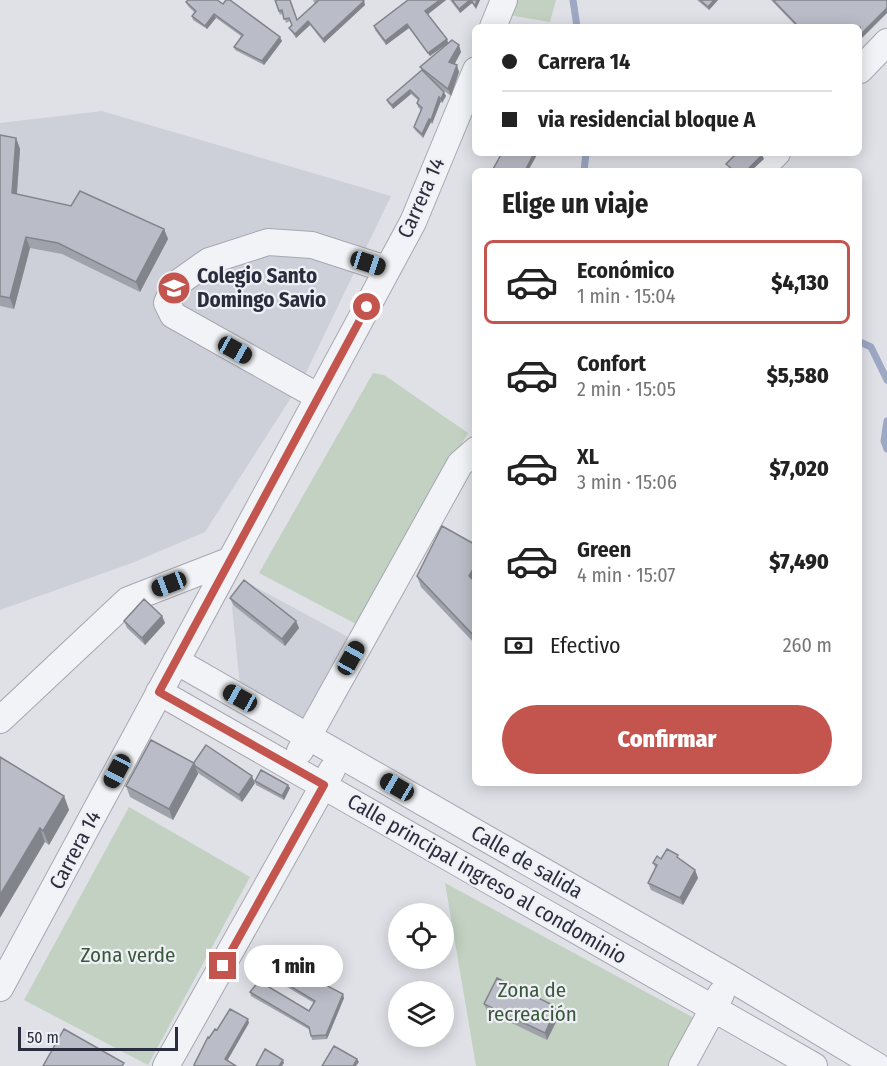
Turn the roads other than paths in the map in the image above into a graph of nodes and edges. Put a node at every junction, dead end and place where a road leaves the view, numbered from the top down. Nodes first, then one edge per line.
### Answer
1 (504, 0) edge
2 (494, 24) edge
3 (887, 42) edge
4 (862, 68) edge
5 (472, 80) edge
6 (774, 156) edge
7 (762, 168) edge
8 (386, 269) junction
9 (319, 396) junction
10 (472, 454) edge
11 (231, 560) junction
12 (176, 661) junction
13 (159, 692) junction
14 (0, 720) edge
15 (307, 736) junction
16 (340, 755) junction
17 (291, 767) junction
18 (324, 785) junction
19 (730, 978) junction
20 (0, 988) edge
21 (713, 1008) junction
22 (166, 1066) edge
23 (682, 1066) edge
24 (814, 1066) edge
25 (877, 1066) edge

1 - 2 street
3 - 4 street
5 - 8 street, Carrera 14
6 - 7 street
8 - 9 street, Carrera 14
8 - 9 street
9 - 11 street, Carrera 14
10 - 15 street
11 - 12 street, Carrera 14
11 - 14 street
12 - 13 street, Carrera 14
12 - 15 street, Calle de salida
13 - 17 street, Calle principal ingreso al condominio
13 - 20 street, Carrera 14
15 - 16 street, Calle de salida
15 - 17 street
16 - 18 street
16 - 19 street, Calle de salida
17 - 18 street, Calle principal ingreso al condominio
18 - 21 street, Calle principal ingreso al condominio
18 - 22 street
19 - 21 street
19 - 25 street, Calle de salida
21 - 23 street
21 - 24 street, Calle principal ingreso al condominio

